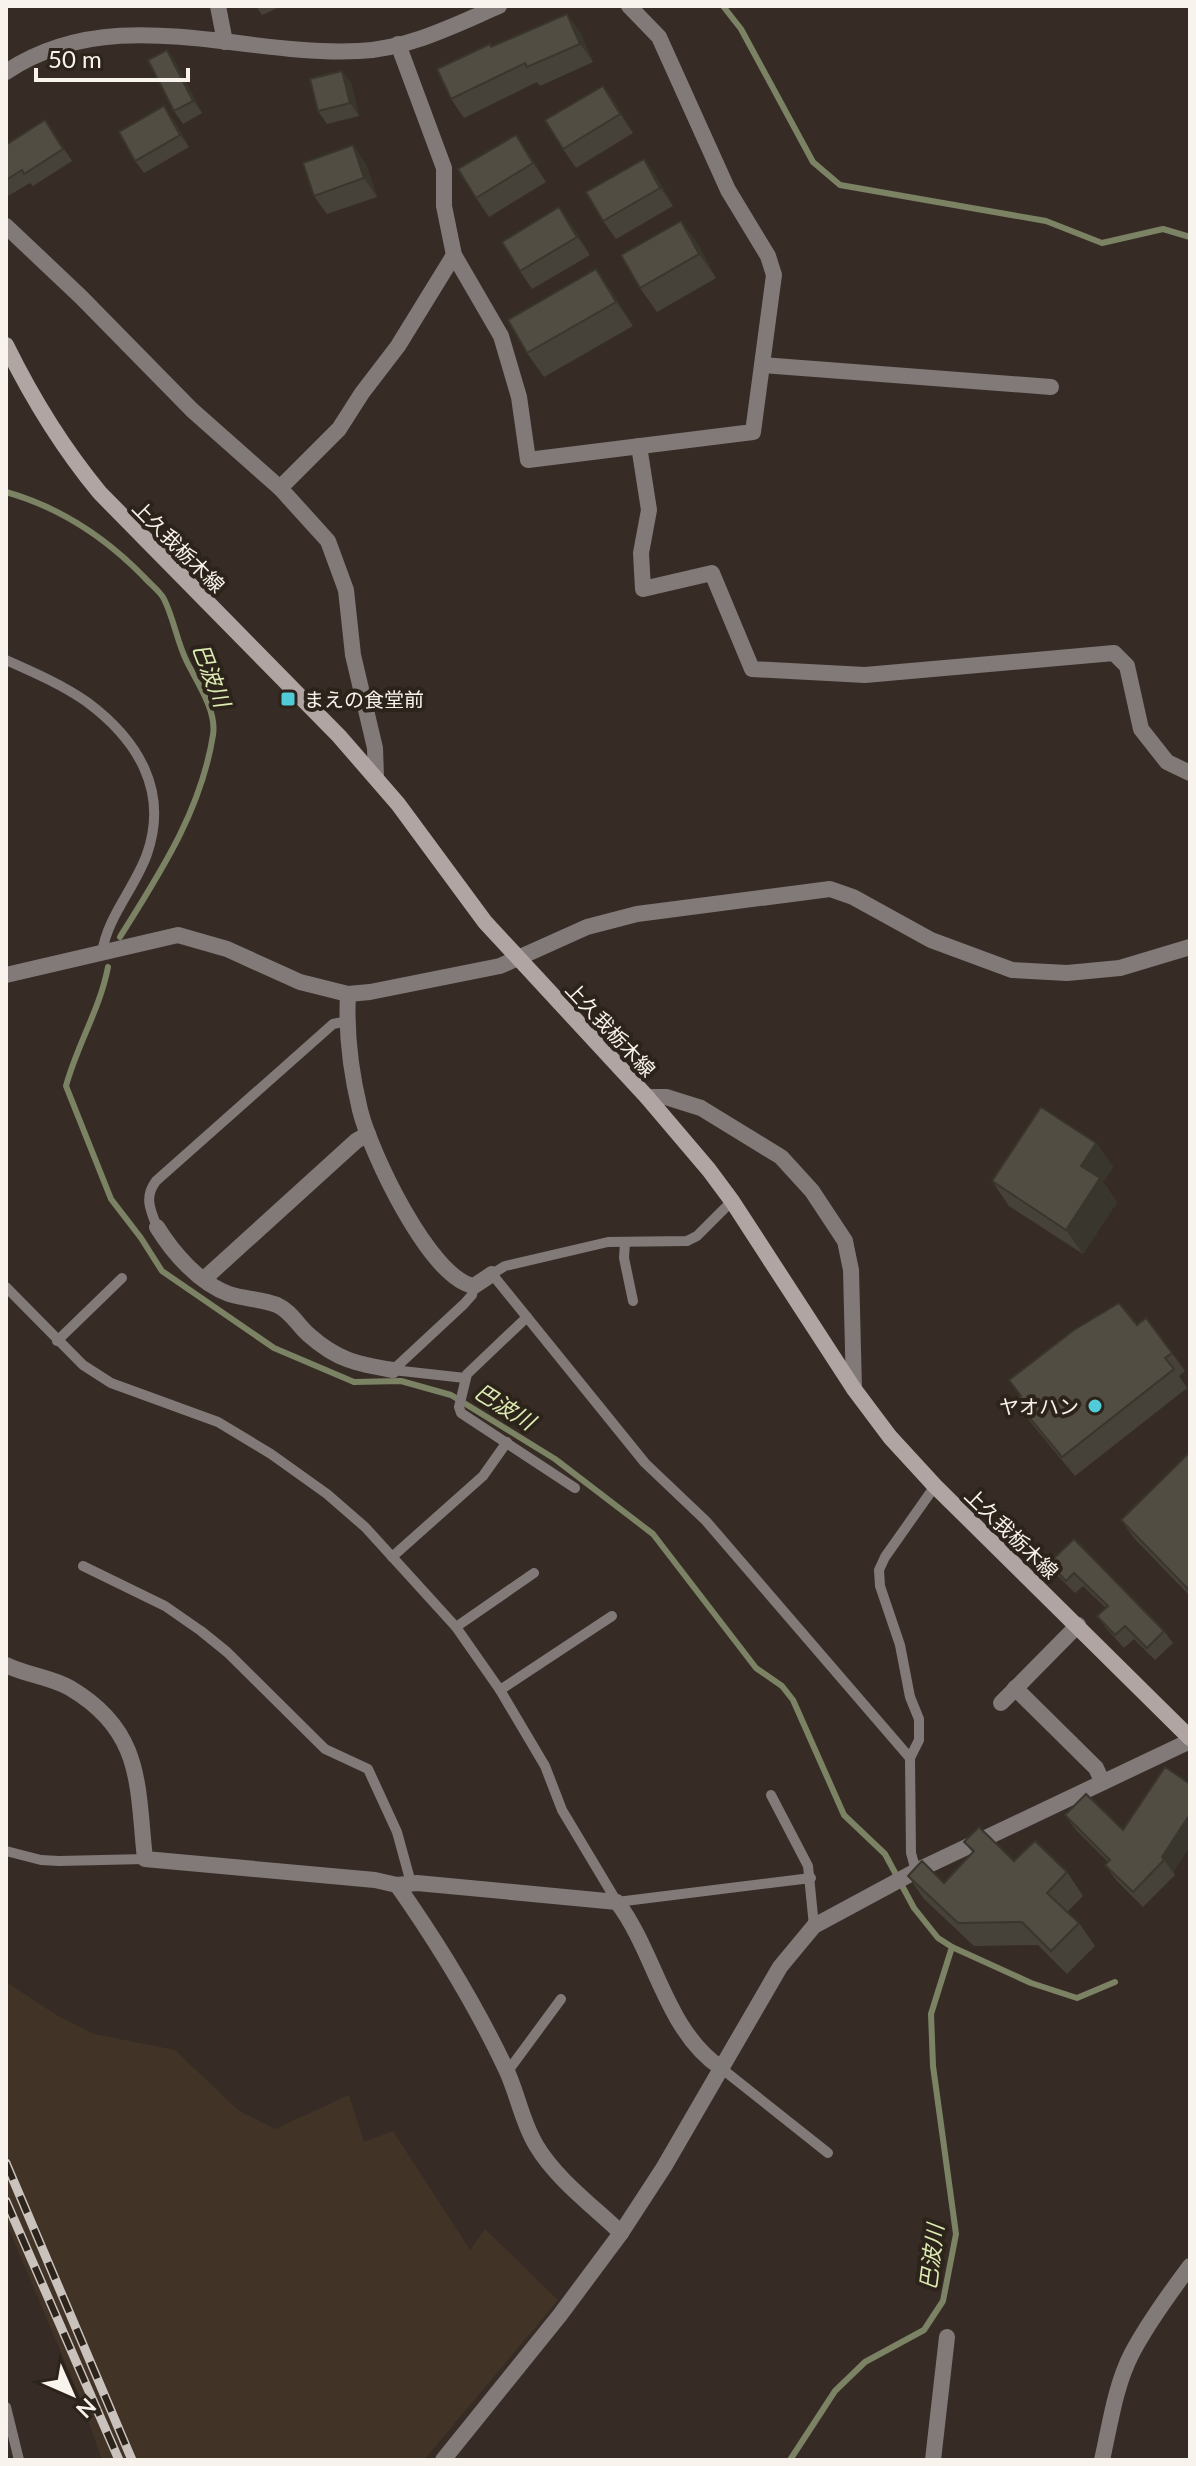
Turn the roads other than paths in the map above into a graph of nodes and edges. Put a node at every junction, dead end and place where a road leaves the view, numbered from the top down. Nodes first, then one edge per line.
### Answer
1 (218, 6) edge
2 (499, 6) edge
3 (629, 6) edge
4 (225, 42) junction
5 (398, 44) junction
6 (6, 72) edge
7 (6, 226) edge
8 (454, 255) junction
9 (6, 345) edge
10 (762, 365) junction
11 (1051, 387) dead end
12 (639, 446) junction
13 (280, 488) junction
14 (6, 660) edge
15 (1190, 773) edge
16 (376, 776) junction
17 (1190, 947) edge
18 (102, 953) junction
19 (517, 958) junction
20 (6, 975) edge
21 (348, 994) junction
22 (348, 1021) junction
23 (647, 1097) junction
24 (368, 1134) junction
25 (732, 1201) junction
26 (157, 1227) joint
27 (625, 1242) junction
28 (492, 1274) junction
29 (122, 1278) dead end
30 (204, 1279) junction
31 (474, 1286) junction
32 (6, 1287) edge
33 (633, 1301) dead end
34 (527, 1317) junction
35 (57, 1341) junction
36 (393, 1370) junction
37 (464, 1382) junction
38 (854, 1389) junction
39 (507, 1442) junction
40 (935, 1486) junction
41 (575, 1488) dead end
42 (392, 1557) junction
43 (83, 1566) dead end
44 (534, 1573) dead end
45 (612, 1616) dead end
46 (1078, 1625) junction
47 (456, 1627) junction
48 (6, 1665) edge
49 (1015, 1688) junction
50 (500, 1690) junction
51 (1001, 1703) dead end
52 (1190, 1740) edge
53 (910, 1758) junction
54 (1102, 1781) junction
55 (771, 1795) dead end
56 (6, 1851) edge
57 (145, 1859) junction
58 (912, 1872) junction
59 (811, 1878) junction
60 (404, 1884) junction
61 (617, 1902) junction
62 (814, 1926) junction
63 (561, 1999) dead end
64 (721, 2068) junction
65 (508, 2071) junction
66 (828, 2153) dead end
67 (621, 2233) junction
68 (1190, 2266) edge
69 (947, 2337) dead end
70 (6, 2407) edge
71 (19, 2460) edge
72 (443, 2460) edge
73 (933, 2460) edge
74 (1102, 2460) edge

1 - 4 street
2 - 5 street
3 - 10 street
4 - 5 street
4 - 6 street
5 - 8 street
7 - 13 street
8 - 12 street
8 - 13 street
9 - 16 main road, 上久我栃木線
10 - 11 street
10 - 12 street
12 - 15 street
13 - 16 street
14 - 18 lane
16 - 19 main road, 上久我栃木線
17 - 19 street
18 - 20 street
18 - 21 street
19 - 21 street
19 - 23 main road, 上久我栃木線
21 - 22 street
22 - 24 street
22 - 26 lane
23 - 25 main road, 上久我栃木線
23 - 38 street
24 - 30 street
24 - 31 street
25 - 27 lane
25 - 38 main road, 上久我栃木線
26 - 30 street
27 - 28 lane
27 - 33 lane
28 - 31 street
28 - 34 lane
29 - 35 lane
30 - 36 street
31 - 36 lane
32 - 35 lane
34 - 37 lane
34 - 53 lane
35 - 42 lane
36 - 37 lane
37 - 39 lane
38 - 40 main road, 上久我栃木線
39 - 41 lane
39 - 42 lane
40 - 46 main road, 上久我栃木線
40 - 53 lane
42 - 47 lane
43 - 60 lane
44 - 47 lane
45 - 50 lane
46 - 49 street
46 - 52 main road, 上久我栃木線
47 - 50 lane
48 - 57 street
49 - 51 street
49 - 54 street
50 - 61 lane
52 - 54 street
53 - 58 lane
54 - 58 street
55 - 59 lane
56 - 57 lane
57 - 60 street
58 - 62 street
59 - 61 lane
59 - 62 lane
60 - 61 street
60 - 65 street
61 - 64 street
62 - 64 street
63 - 65 lane
64 - 66 lane
64 - 67 street
65 - 67 street
67 - 72 street
68 - 74 street
69 - 73 street
70 - 71 lane

